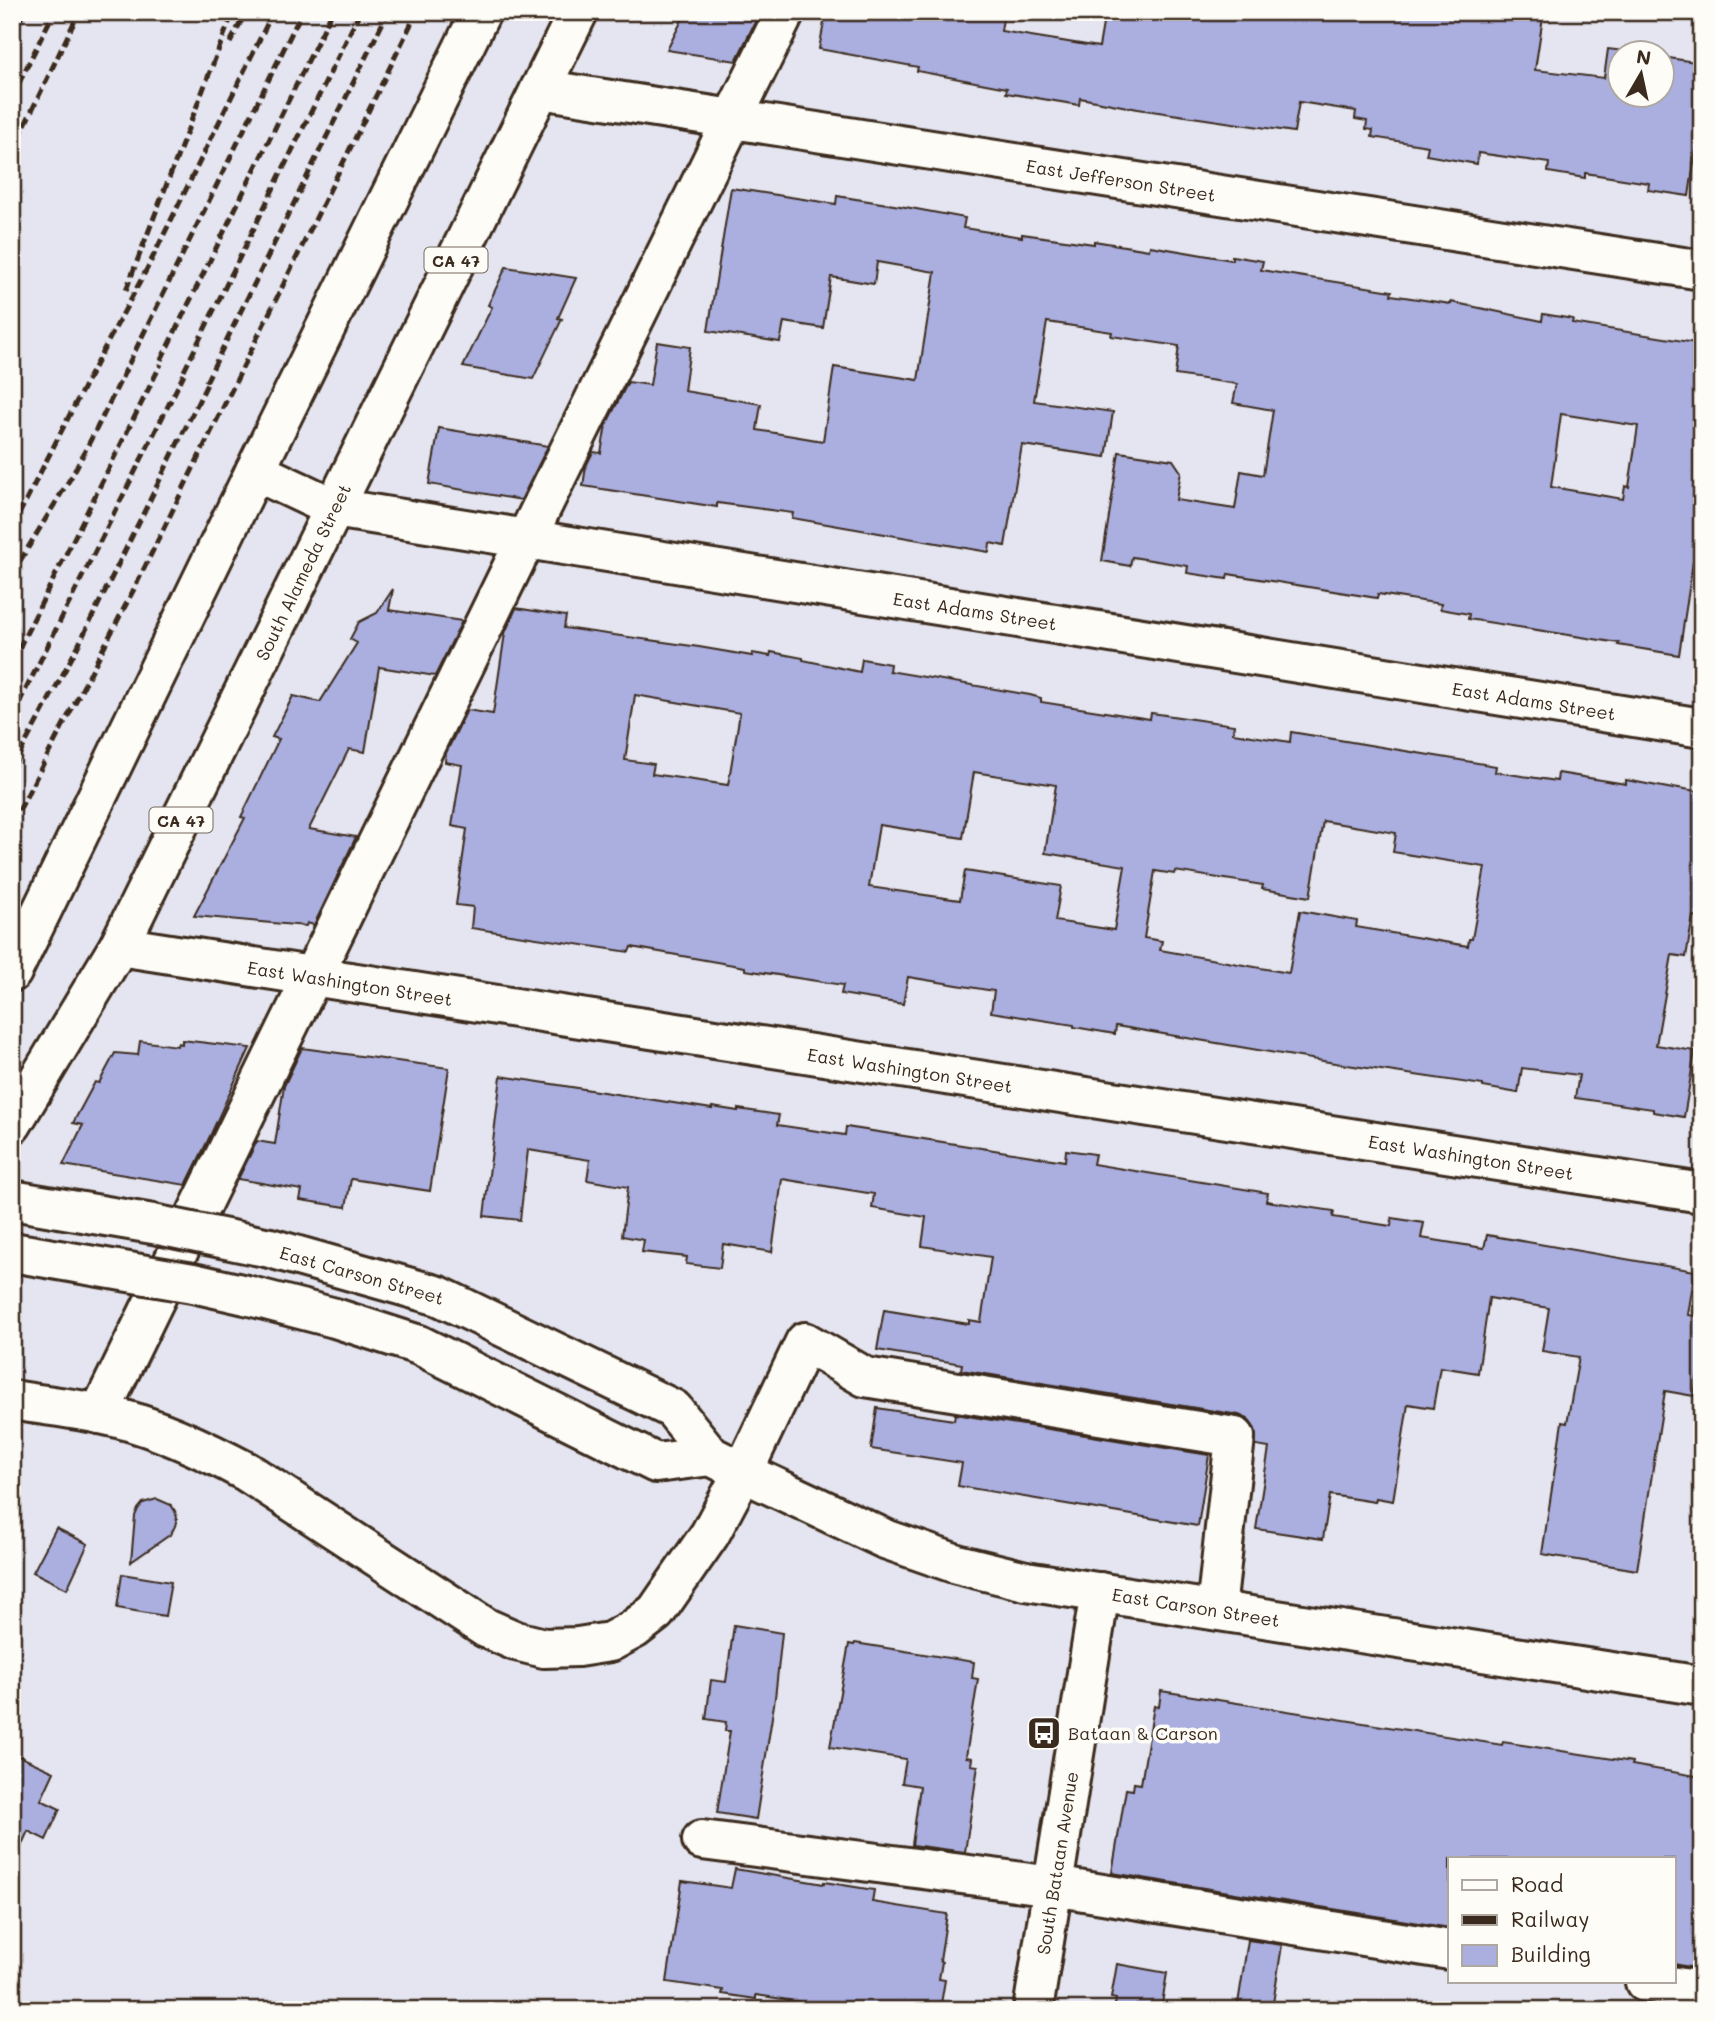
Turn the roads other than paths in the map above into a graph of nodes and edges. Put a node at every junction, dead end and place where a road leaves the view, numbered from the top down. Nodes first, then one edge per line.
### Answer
1 (481, 12) edge
2 (578, 12) edge
3 (785, 12) edge
4 (540, 89) junction
5 (734, 119) junction
6 (1702, 270) edge
7 (255, 471) junction
8 (334, 508) junction
9 (526, 538) junction
10 (1702, 728) edge
11 (119, 946) junction
12 (12, 972) edge
13 (312, 977) junction
14 (12, 1124) edge
15 (1702, 1193) edge
16 (12, 1200) edge
17 (12, 1252) edge
18 (12, 1400) edge
19 (99, 1414) junction
20 (727, 1464) junction
21 (1100, 1592) junction
22 (1216, 1610) junction
23 (1702, 1686) edge
24 (702, 1840) dead end
25 (1053, 1886) junction
26 (1448, 1950) edge
27 (1651, 1983) edge
28 (1702, 1991) edge
29 (1033, 2010) edge

1 - 7 main road
2 - 4 main road, South Alameda Street / CA 47
3 - 5 main road
4 - 5 main road, East Jefferson Street
4 - 8 main road, South Alameda Street / CA 47
5 - 6 main road, East Jefferson Street
5 - 9 main road
7 - 8 main road, East Adams Street
7 - 12 main road
8 - 9 main road, East Adams Street
8 - 11 main road, South Alameda Street / CA 47
9 - 10 main road, East Adams Street
9 - 13 main road
11 - 13 main road, East Washington Street
11 - 14 main road, South Alameda Street / CA 47
13 - 15 main road, East Washington Street
13 - 19 main road
16 - 20 main road, East Carson Street, bridge
17 - 20 main road, bridge
18 - 19 main road
19 - 20 main road
20 - 21 main road, East Carson Street
20 - 22 main road
21 - 22 main road, East Carson Street
21 - 25 main road, South Bataan Avenue
22 - 23 main road, East Carson Street
24 - 25 main road
25 - 26 main road
25 - 29 main road, South Bataan Avenue
27 - 28 main road

